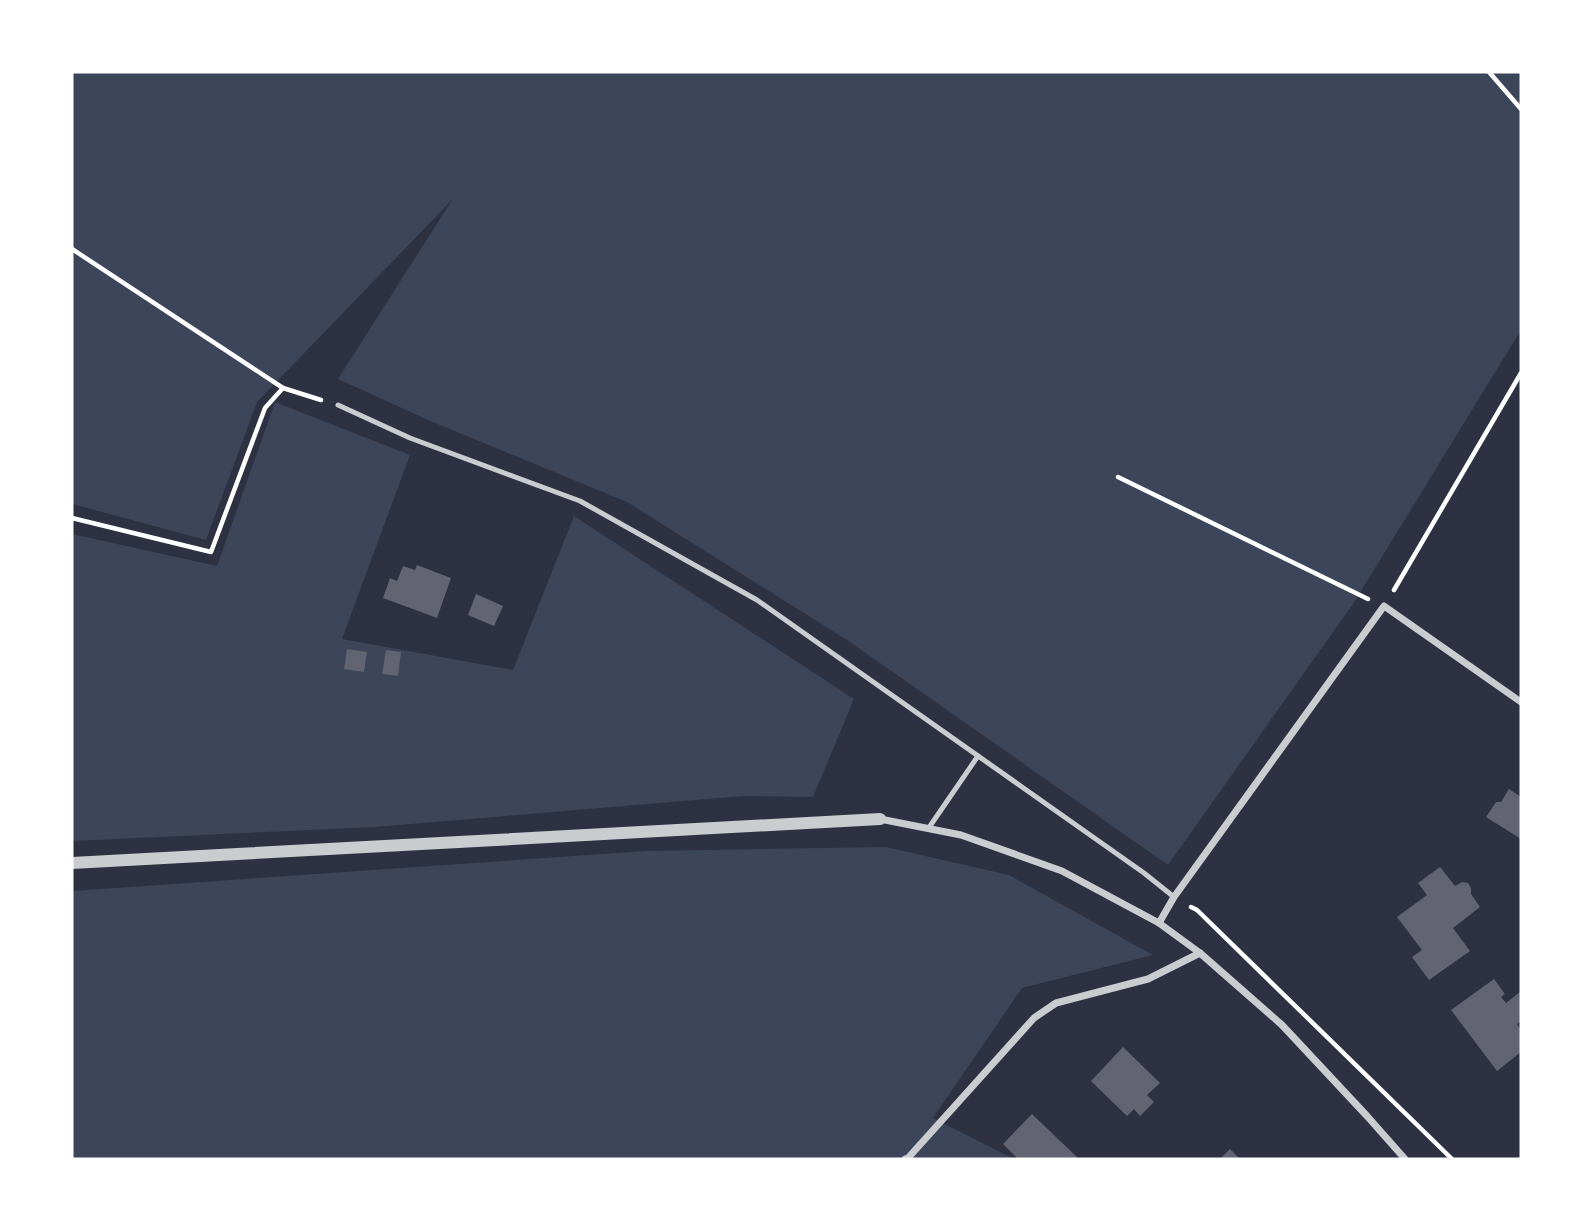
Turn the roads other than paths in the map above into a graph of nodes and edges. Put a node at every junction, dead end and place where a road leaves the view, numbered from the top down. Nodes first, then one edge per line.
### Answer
1 (338, 405) road end
2 (1521, 702) edge
3 (978, 756) junction
4 (880, 819) joint
5 (928, 829) junction
6 (72, 863) edge
7 (1174, 897) junction
8 (1159, 923) junction
9 (1200, 953) junction
10 (905, 1159) edge
11 (1405, 1159) edge

1 - 3 lane
2 - 7 street
3 - 5 lane
3 - 7 lane
4 - 5 street
4 - 6 street
5 - 8 street
7 - 8 street
8 - 9 street
9 - 10 street
9 - 11 street

